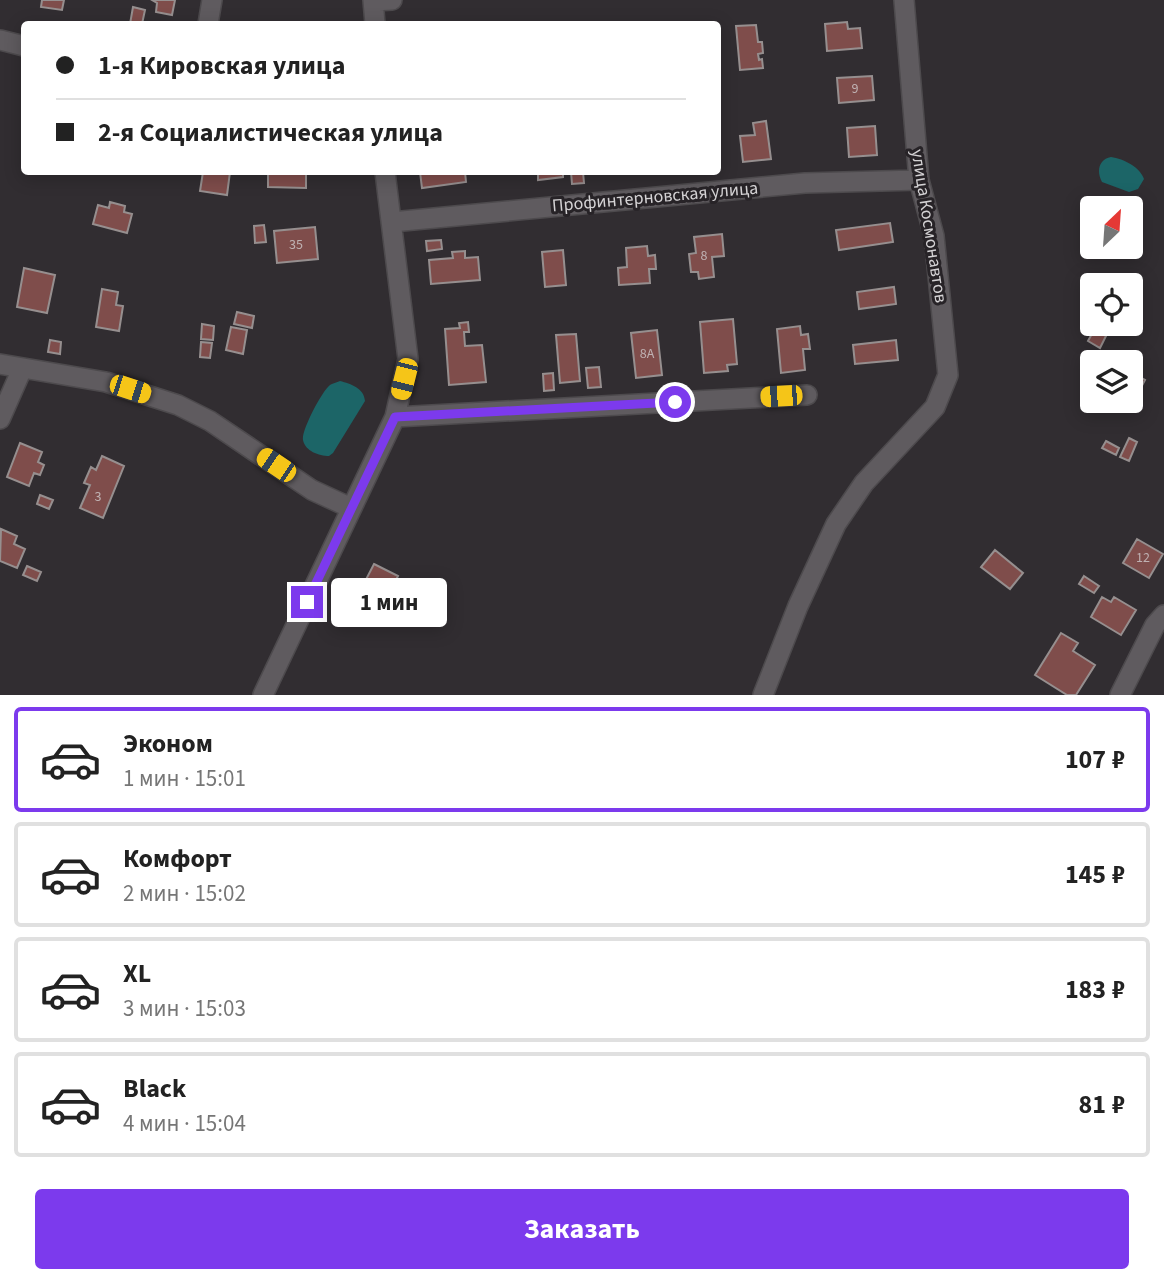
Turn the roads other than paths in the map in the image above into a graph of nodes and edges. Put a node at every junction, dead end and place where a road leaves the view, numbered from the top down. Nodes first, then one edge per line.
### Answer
1 (212, 0) edge
2 (374, 0) edge
3 (392, 0) edge
4 (904, 0) edge
5 (208, 21) edge
6 (375, 21) edge
7 (0, 40) edge
8 (21, 45) edge
9 (385, 175) edge
10 (919, 180) junction
11 (392, 222) junction
12 (0, 364) edge
13 (22, 369) junction
14 (807, 395) dead end
15 (395, 417) junction
16 (0, 419) edge
17 (351, 508) junction
18 (1164, 615) edge
19 (263, 695) edge
20 (763, 695) edge
21 (1120, 695) edge

1 - 5 street
2 - 3 street
2 - 6 street
4 - 10 street, улица Космонавтов
7 - 8 street
9 - 11 street
10 - 11 street, Профинтерновская улица
10 - 20 street, улица Космонавтов
11 - 15 street
12 - 13 street
13 - 16 street
13 - 17 street
14 - 15 street
15 - 17 street
17 - 19 street
18 - 21 street

